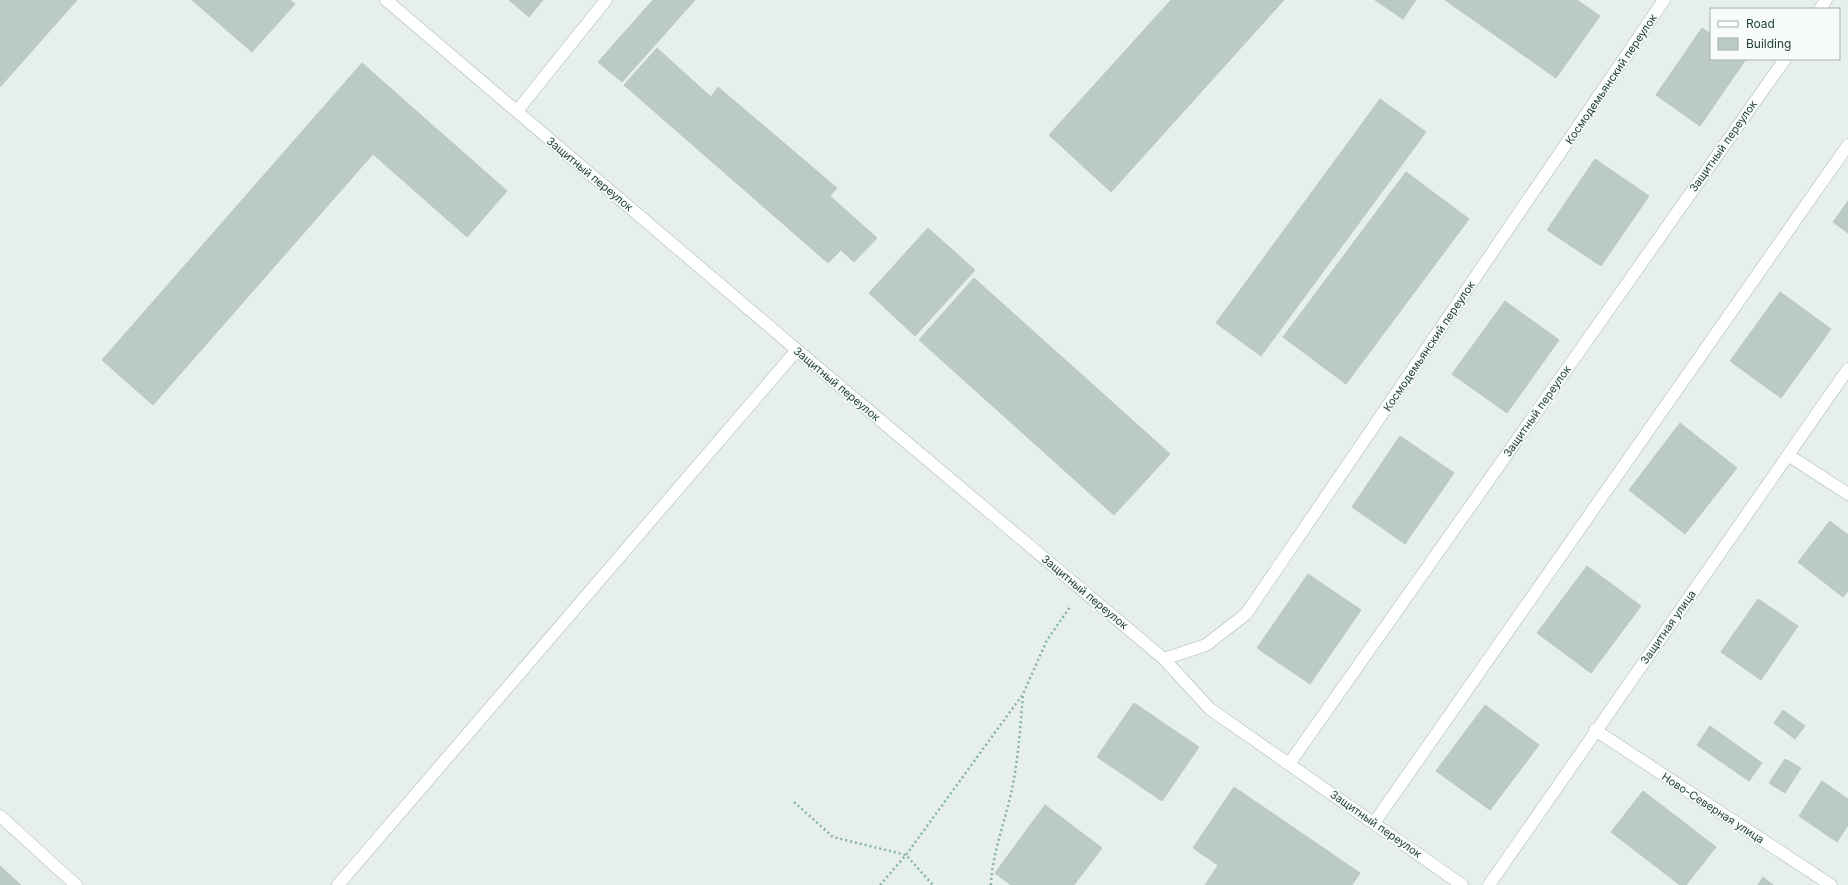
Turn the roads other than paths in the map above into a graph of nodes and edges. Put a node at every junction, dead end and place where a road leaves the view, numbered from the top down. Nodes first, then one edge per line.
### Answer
1 (386, 0) edge
2 (606, 0) edge
3 (1664, 0) edge
4 (1784, 60) edge
5 (517, 111) junction
6 (1848, 145) edge
7 (797, 350) junction
8 (1848, 369) edge
9 (1788, 455) junction
10 (1848, 494) edge
11 (1164, 659) junction
12 (1595, 730) junction
13 (1289, 764) junction
14 (0, 816) edge
15 (1374, 823) junction
16 (76, 885) edge
17 (338, 885) edge
18 (1462, 885) edge
19 (1489, 885) edge
20 (1831, 885) edge

1 - 5 street, Защитный переулок
2 - 5 street
3 - 11 street, Космодемьянский переулок
4 - 13 street, Защитный переулок
5 - 7 street, Защитный переулок
6 - 15 street
7 - 11 street, Защитный переулок
7 - 17 street
8 - 9 street, Защитная улица
9 - 10 street
9 - 12 street, Защитная улица
11 - 13 street, Защитный переулок
12 - 19 street, Защитная улица
12 - 20 street, Ново-Северная улица
13 - 15 street, Защитный переулок
14 - 16 street
15 - 18 street, Защитный переулок

